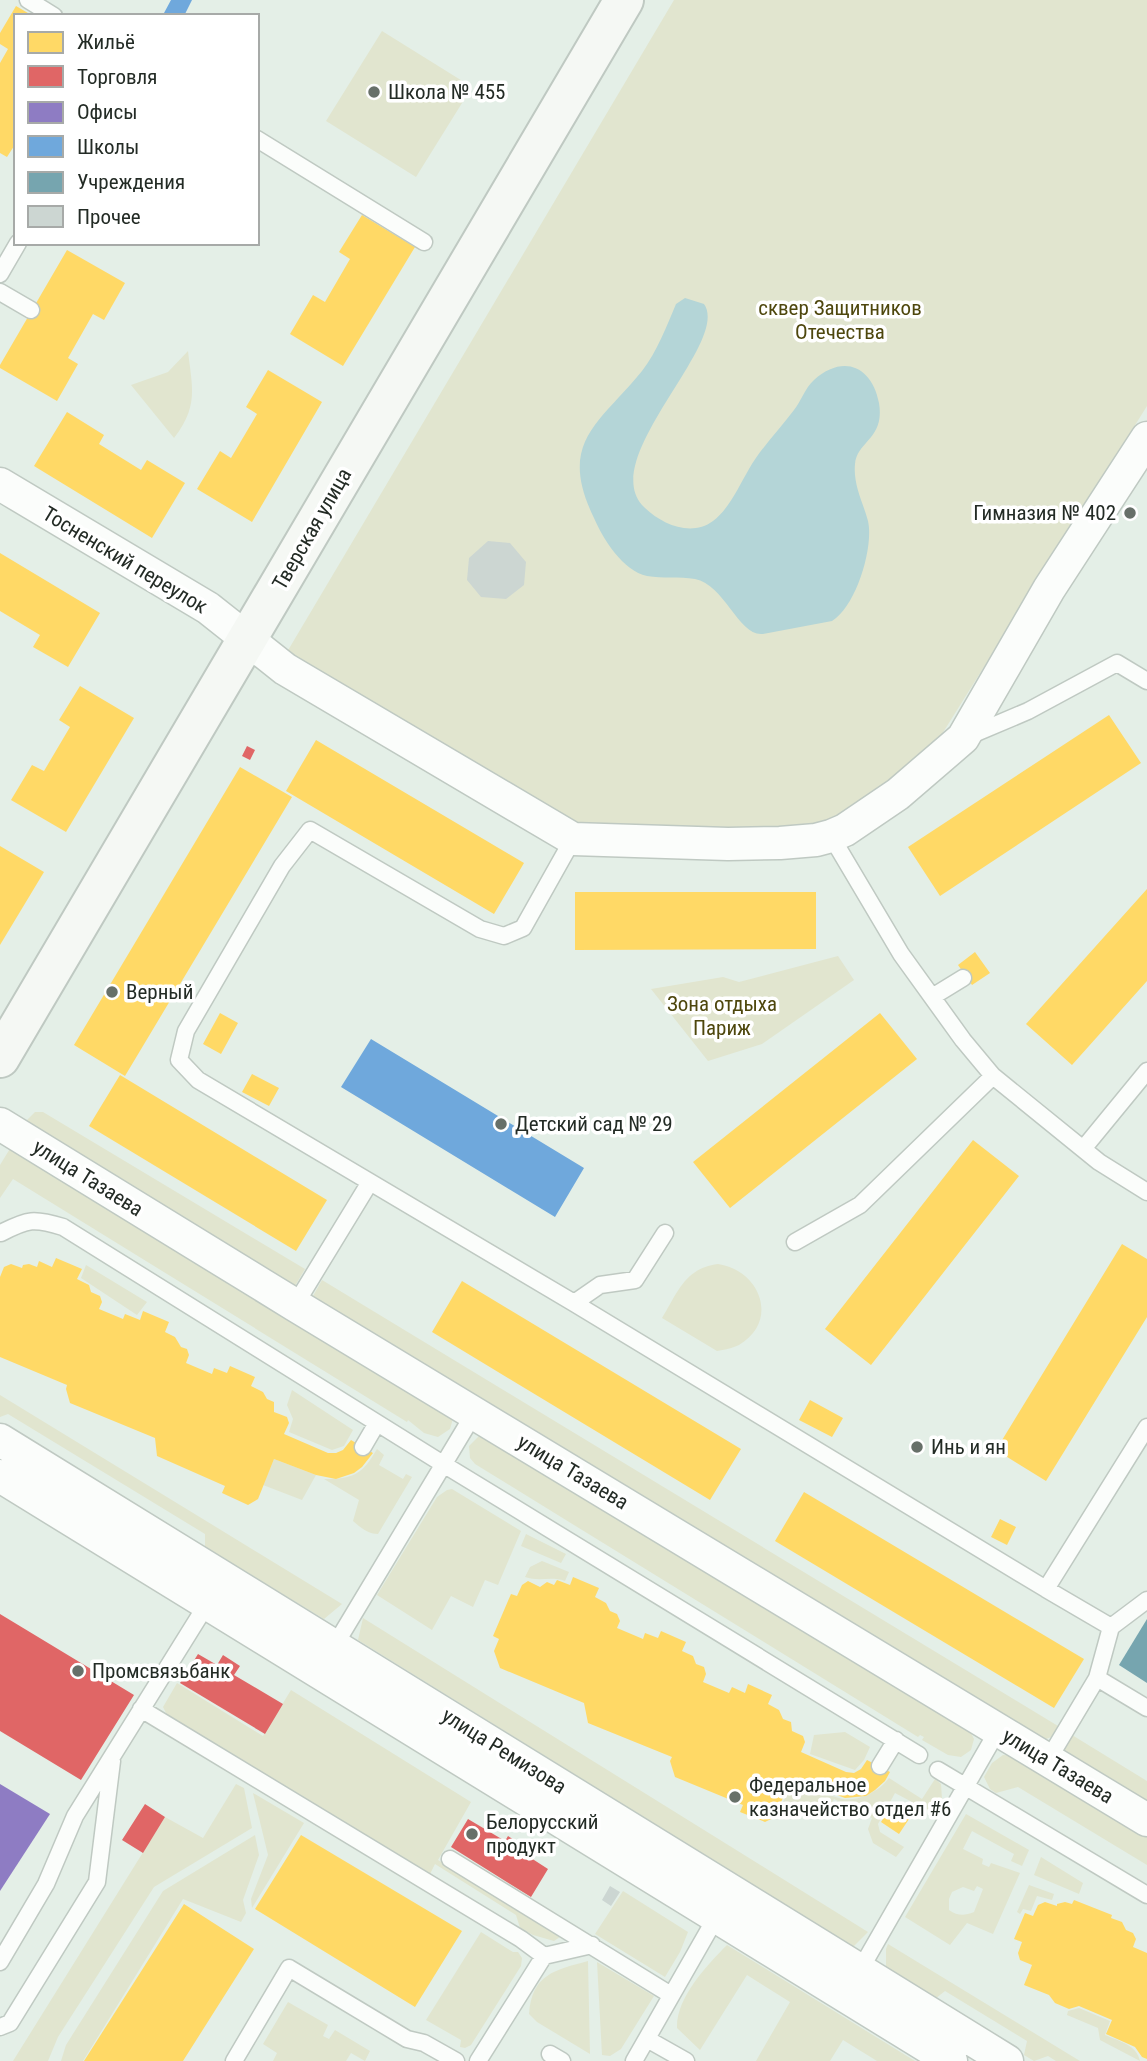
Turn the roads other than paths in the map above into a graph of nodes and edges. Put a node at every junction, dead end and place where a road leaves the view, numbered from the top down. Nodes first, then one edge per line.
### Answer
1 (28, 0) edge
2 (624, 0) edge
3 (51, 14) edge
4 (259, 140) edge
5 (424, 242) dead end
6 (17, 245) edge
7 (0, 274) edge
8 (0, 292) edge
9 (31, 310) dead end
10 (1147, 438) edge
11 (0, 484) edge
12 (247, 639) junction
13 (1147, 681) edge
14 (962, 738) junction
15 (831, 836) junction
16 (573, 839) junction
17 (963, 978) dead end
18 (932, 997) junction
19 (0, 1058) edge
20 (1147, 1071) edge
21 (993, 1076) junction
22 (0, 1124) edge
23 (1083, 1149) junction
24 (370, 1182) junction
25 (1147, 1192) edge
26 (1, 1233) edge
27 (665, 1233) dead end
28 (795, 1242) dead end
29 (574, 1303) junction
30 (295, 1305) junction
31 (475, 1412) junction
32 (377, 1423) junction
33 (1147, 1427) edge
34 (0, 1440) edge
35 (363, 1447) dead end
36 (443, 1464) junction
37 (0, 1476) edge
38 (1046, 1589) junction
39 (1147, 1601) edge
40 (207, 1604) junction
41 (1111, 1627) junction
42 (327, 1659) junction
43 (1097, 1678) junction
44 (1147, 1708) edge
45 (141, 1709) junction
46 (998, 1730) junction
47 (896, 1740) junction
48 (919, 1755) dead end
49 (112, 1756) junction
50 (1048, 1760) junction
51 (880, 1766) dead end
52 (938, 1770) dead end
53 (965, 1786) junction
54 (1147, 1820) edge
55 (450, 1859) dead end
56 (1147, 1895) edge
57 (724, 1904) junction
58 (592, 1945) junction
59 (544, 1956) junction
60 (0, 1962) edge
61 (860, 1970) junction
62 (671, 1995) junction
63 (0, 2027) edge
64 (647, 2039) junction
65 (234, 2061) edge
66 (456, 2061) edge
67 (478, 2061) edge
68 (634, 2061) edge
69 (686, 2061) edge
70 (951, 2061) edge
71 (1007, 2061) edge

1 - 3 lane
2 - 12 street, Тверская улица
4 - 5 lane
6 - 7 lane
8 - 9 lane
10 - 14 street
11 - 12 street, Тосненский переулок
12 - 16 street, Тосненский переулок
12 - 19 street, Тверская улица
13 - 14 lane
14 - 15 street
15 - 16 street
15 - 18 lane
16 - 24 lane
17 - 18 lane
18 - 21 lane
20 - 23 lane
21 - 23 lane
21 - 28 lane
22 - 30 street, улица Тазаева
23 - 25 lane
24 - 29 lane
24 - 30 lane
26 - 32 lane
27 - 29 lane
29 - 38 lane
30 - 31 street, улица Тазаева
31 - 36 lane
31 - 46 street, улица Тазаева
32 - 35 lane
32 - 36 lane
33 - 38 lane
34 - 42 street, улица Ремизова
36 - 42 lane
36 - 47 lane
37 - 40 street, улица Ремизова
38 - 41 lane
39 - 41 lane
40 - 42 street, улица Ремизова
40 - 45 lane
41 - 43 lane
42 - 57 street, улица Ремизова
43 - 44 lane
43 - 50 lane
45 - 49 lane
45 - 59 lane
46 - 50 street, улица Тазаева
46 - 53 lane
47 - 48 lane
47 - 51 lane
49 - 60 lane
49 - 63 lane
50 - 54 street, улица Тазаева
52 - 53 lane
53 - 56 lane
53 - 61 lane
55 - 58 lane
57 - 61 street, улица Ремизова
57 - 62 lane
57 - 70 street, улица Ремизова
58 - 59 lane
58 - 62 lane
59 - 67 lane
61 - 71 street, улица Ремизова
62 - 64 lane
64 - 68 lane
64 - 69 lane
65 - 66 lane

